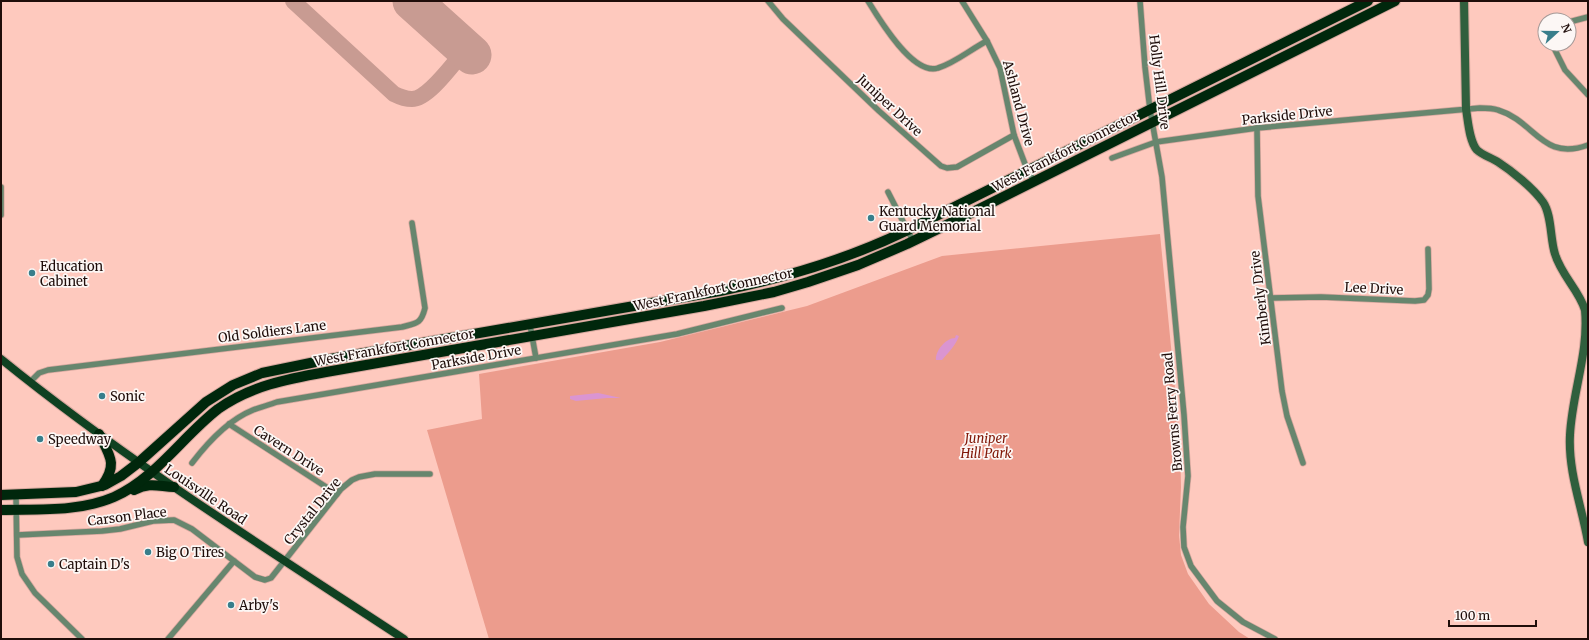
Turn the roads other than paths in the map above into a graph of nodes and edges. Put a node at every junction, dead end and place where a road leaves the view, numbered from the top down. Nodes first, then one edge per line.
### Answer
1 (768, 1) edge
2 (868, 1) edge
3 (962, 1) edge
4 (1140, 1) edge
5 (1368, 1) edge
6 (1395, 1) edge
7 (1464, 1) edge
8 (1588, 17) edge
9 (1577, 20) edge
10 (987, 41) junction
11 (1556, 52) edge
12 (1588, 95) edge
13 (1466, 109) junction
14 (1150, 110) junction
15 (1152, 122) junction
16 (1257, 128) junction
17 (1014, 135) junction
18 (1156, 142) junction
19 (1588, 144) edge
20 (1112, 158) dead end
21 (1028, 170) junction
22 (1034, 182) junction
23 (1, 187) edge
24 (888, 192) dead end
25 (1, 215) edge
26 (412, 223) dead end
27 (908, 230) junction
28 (913, 241) junction
29 (1428, 249) dead end
30 (1271, 298) junction
31 (782, 308) dead end
32 (530, 324) junction
33 (532, 336) junction
34 (536, 358) junction
35 (1, 359) edge
36 (30, 382) junction
37 (229, 424) junction
38 (98, 434) junction
39 (138, 463) junction
40 (192, 463) dead end
41 (1304, 463) dead end
42 (151, 472) junction
43 (430, 474) dead end
44 (102, 486) junction
45 (174, 487) junction
46 (126, 491) junction
47 (337, 494) junction
48 (1, 495) edge
49 (16, 495) junction
50 (16, 509) junction
51 (1, 510) edge
52 (17, 535) junction
53 (1588, 542) edge
54 (234, 561) junction
55 (286, 561) junction
56 (82, 639) edge
57 (168, 639) edge
58 (404, 639) edge
59 (1275, 639) edge

1 - 17 street, Juniper Drive
2 - 10 street
3 - 10 street, Ashland Drive
4 - 14 street, Holly Hill Drive
5 - 14 highway, West Frankfort Connector
6 - 15 highway, West Frankfort Connector
7 - 13 main road
8 - 9 street
10 - 17 street, Ashland Drive
11 - 12 street
13 - 16 street, Parkside Drive
13 - 19 street, Parkside Drive
13 - 53 main road
14 - 15 street, Holly Hill Drive
14 - 21 highway, West Frankfort Connector
15 - 18 street, Holly Hill Drive
15 - 22 highway, West Frankfort Connector
16 - 18 street, Parkside Drive
16 - 30 street, Kimberly Drive
17 - 21 street, Ashland Drive
18 - 20 street, Parkside Drive
18 - 59 street, Browns Ferry Road
21 - 22 street, Ashland Drive
21 - 27 highway, West Frankfort Connector
22 - 28 highway, West Frankfort Connector
23 - 25 street
24 - 27 street
26 - 36 street, Old Soldiers Lane
27 - 28 street
27 - 32 highway, West Frankfort Connector
28 - 33 highway, West Frankfort Connector
29 - 30 street, Lee Drive
30 - 41 street, Kimberly Drive
31 - 34 street, Parkside Drive
32 - 33 street
32 - 39 highway, West Frankfort Connector
33 - 34 street
33 - 42 highway, West Frankfort Connector
34 - 37 street, Parkside Drive
35 - 36 main road, Louisville Road
36 - 38 main road, Louisville Road
37 - 40 street, Parkside Drive
37 - 47 street, Cavern Drive
38 - 39 main road, Louisville Road
38 - 44 highway
39 - 42 main road, Louisville Road
39 - 44 highway, West Frankfort Connector
42 - 45 main road, Louisville Road
42 - 46 highway, West Frankfort Connector
43 - 47 street, Crystal Drive
44 - 49 highway, West Frankfort Connector
45 - 46 highway
45 - 55 main road, Louisville Road
46 - 50 highway
47 - 55 street, Crystal Drive
48 - 49 highway, West Frankfort Connector
49 - 50 street
50 - 51 highway
50 - 52 street
52 - 54 street, Carson Place
52 - 56 street
54 - 55 street, Carson Place
54 - 57 street
55 - 58 main road, Louisville Road

